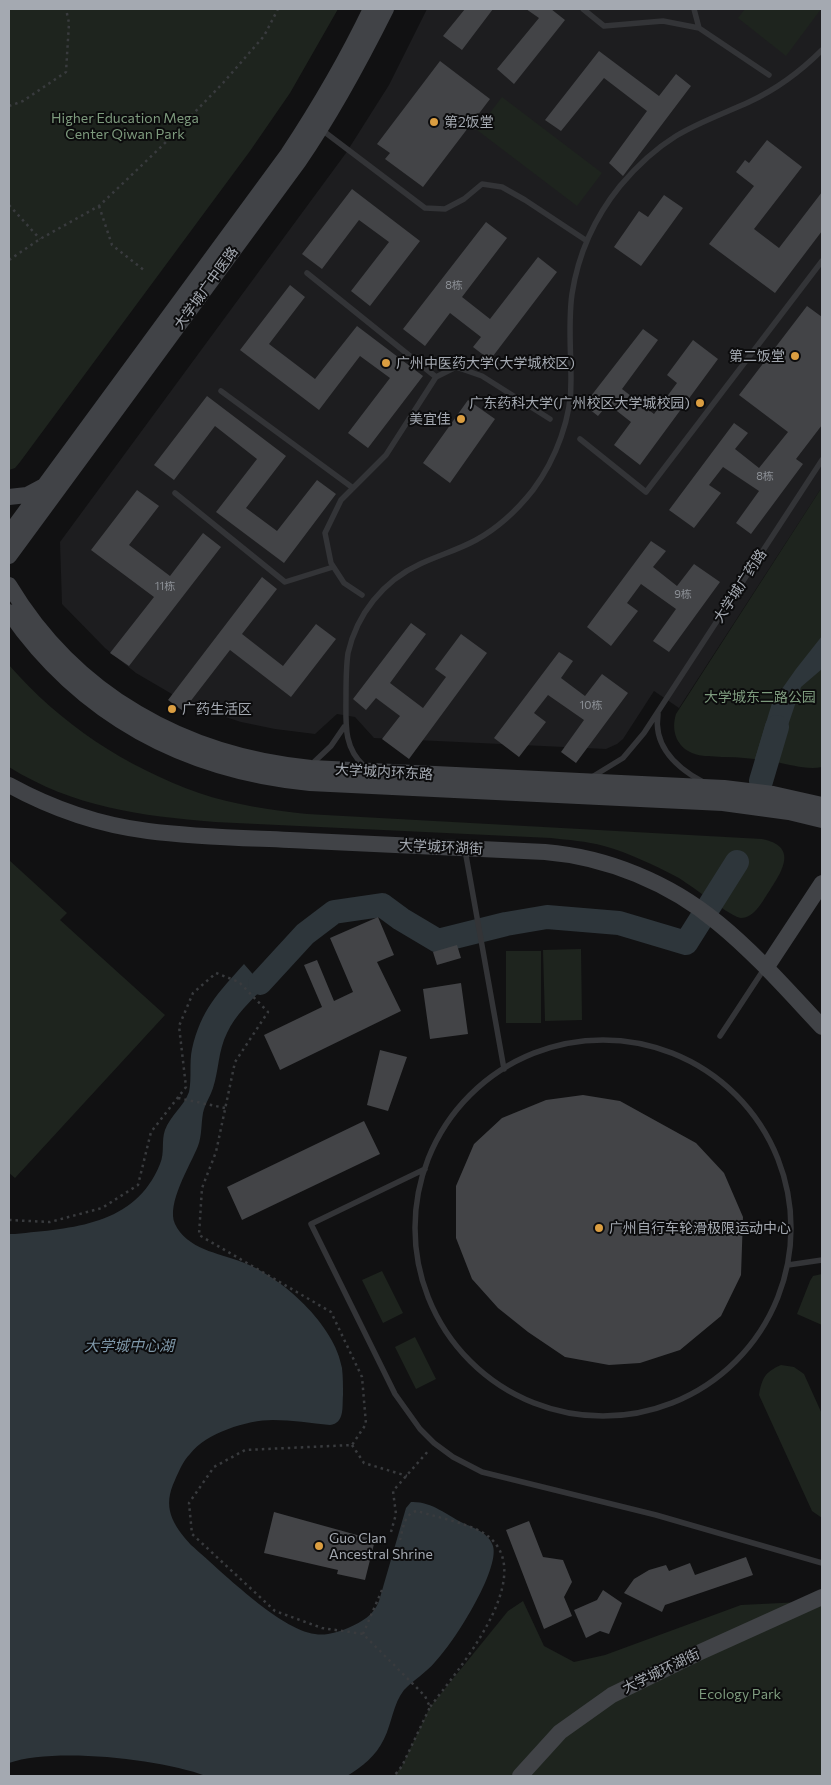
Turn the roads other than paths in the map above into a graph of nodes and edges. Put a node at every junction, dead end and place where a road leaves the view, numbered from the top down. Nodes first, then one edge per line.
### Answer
1 (371, 9) edge
2 (386, 9) edge
3 (583, 9) edge
4 (694, 9) edge
5 (700, 28) junction
6 (822, 50) edge
7 (769, 75) dead end
8 (320, 129) junction
9 (587, 241) junction
10 (822, 261) edge
11 (307, 273) dead end
12 (436, 377) junction
13 (221, 391) dead end
14 (550, 420) dead end
15 (580, 439) dead end
16 (822, 460) edge
17 (44, 486) junction
18 (352, 488) junction
19 (175, 493) dead end
20 (9, 497) edge
21 (9, 534) edge
22 (9, 556) edge
23 (333, 567) junction
24 (9, 585) edge
25 (362, 594) dead end
26 (9, 612) edge
27 (658, 712) junction
28 (345, 726) junction
29 (305, 767) junction
30 (370, 771) junction
31 (578, 781) junction
32 (9, 785) edge
33 (717, 788) junction
34 (822, 804) edge
35 (822, 820) edge
36 (464, 848) junction
37 (822, 883) edge
38 (766, 968) junction
39 (822, 1027) edge
40 (720, 1036) dead end
41 (504, 1069) junction
42 (425, 1169) junction
43 (822, 1260) edge
44 (788, 1265) junction
45 (822, 1563) edge
46 (822, 1597) edge
47 (520, 1776) edge

1 - 17 main road, 大学城广中医路
2 - 8 main road, 大学城广中医路
3 - 5 lane
4 - 5 lane
5 - 7 lane
6 - 9 lane
8 - 9 lane
8 - 22 main road, 大学城广中医路
9 - 28 lane
10 - 15 lane
11 - 12 lane
12 - 14 lane
12 - 18 lane
13 - 18 lane
16 - 27 lane, 大学城广药路
17 - 20 main road
17 - 21 main road, 大学城广中医路
18 - 23 lane
19 - 23 lane
23 - 25 lane
24 - 29 main road, 大学城内环东路
26 - 35 main road, 大学城内环东路
27 - 31 lane, 大学城广药路
27 - 33 lane
28 - 29 lane
28 - 30 lane
29 - 30 main road, 大学城内环东路
30 - 31 main road, 大学城内环东路
31 - 33 main road, 大学城内环东路
32 - 36 main road, 大学城环湖街
33 - 34 main road, 大学城内环东路
36 - 38 main road, 大学城环湖街
36 - 41 lane
37 - 38 main road
38 - 39 main road, 大学城环湖街
38 - 40 lane
41 - 42 lane
41 - 44 lane
42 - 44 lane
42 - 45 lane
43 - 44 lane
46 - 47 main road, 大学城环湖街

